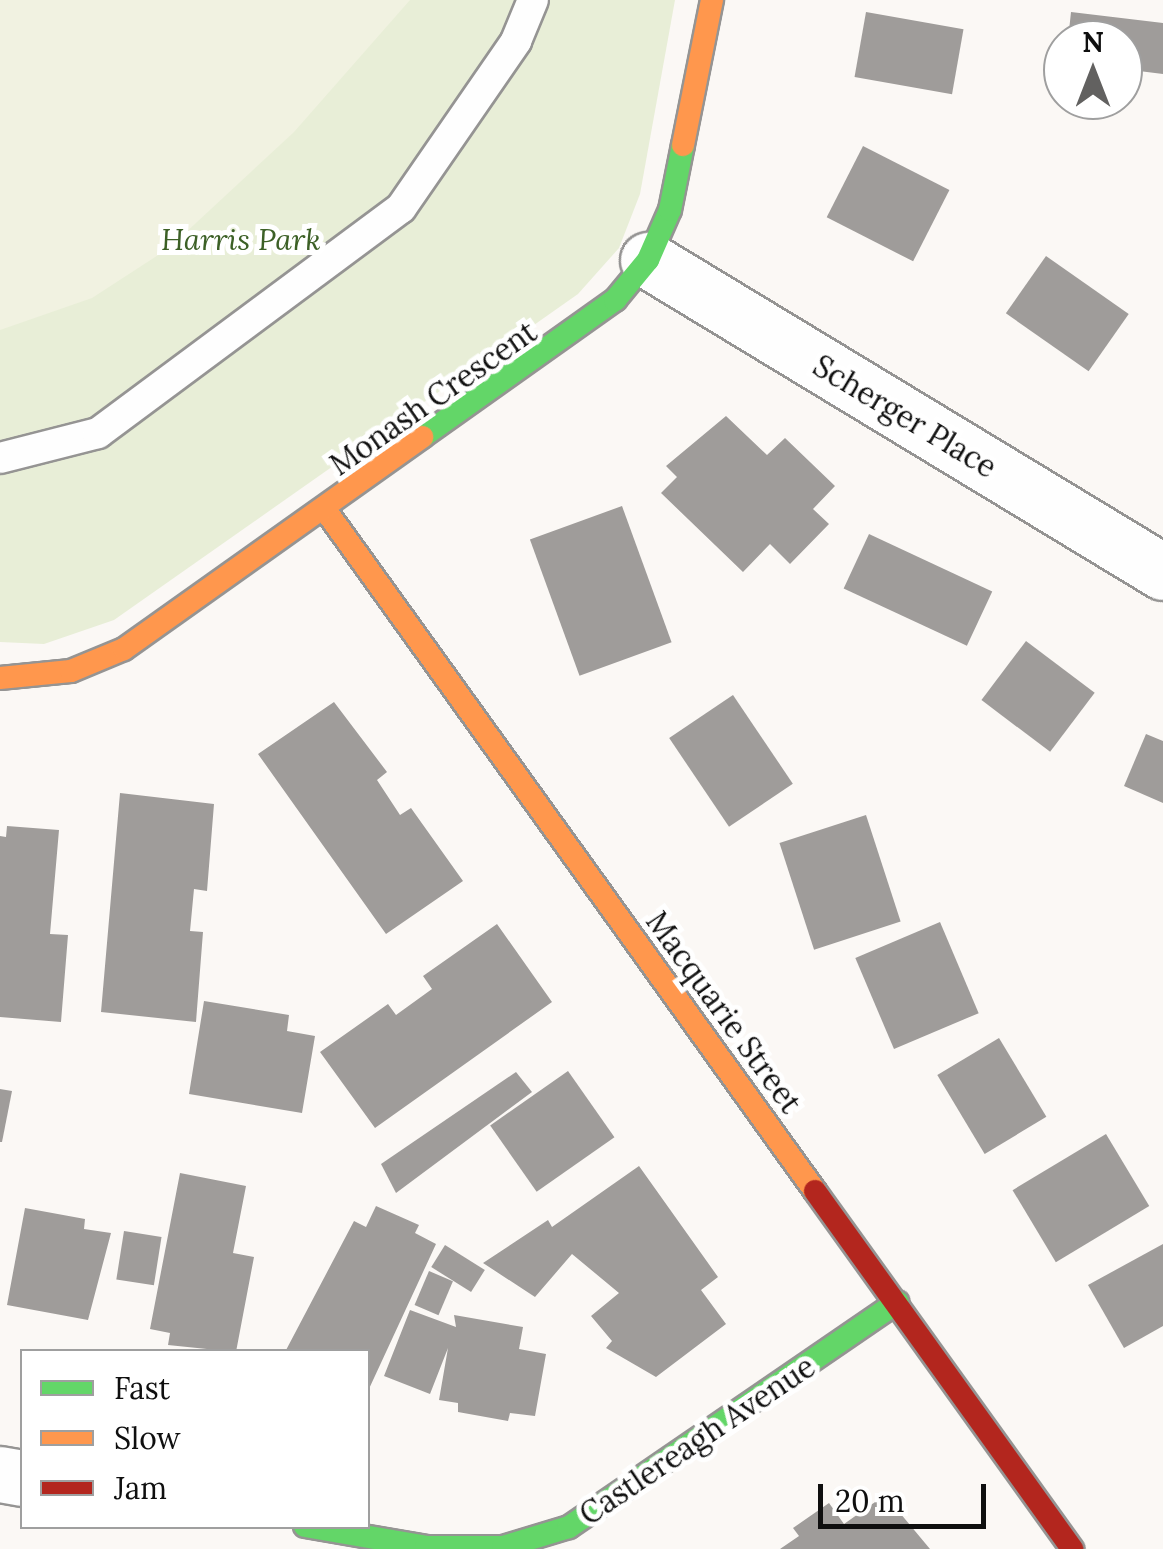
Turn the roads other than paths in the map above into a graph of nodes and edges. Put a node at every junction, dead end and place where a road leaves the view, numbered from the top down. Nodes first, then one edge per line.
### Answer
1 (533, 0) edge
2 (712, 0) edge
3 (648, 260) junction
4 (0, 458) edge
5 (326, 511) junction
6 (1163, 572) edge
7 (0, 678) edge
8 (897, 1302) junction
9 (322, 1529) edge
10 (1072, 1549) edge

1 - 4 lane
2 - 3 street, Monash Crescent
3 - 5 street, Monash Crescent
3 - 6 street, Scherger Place
5 - 7 street, Monash Crescent
5 - 8 street, Macquarie Street
8 - 9 street, Castlereagh Avenue
8 - 10 street, Macquarie Street

